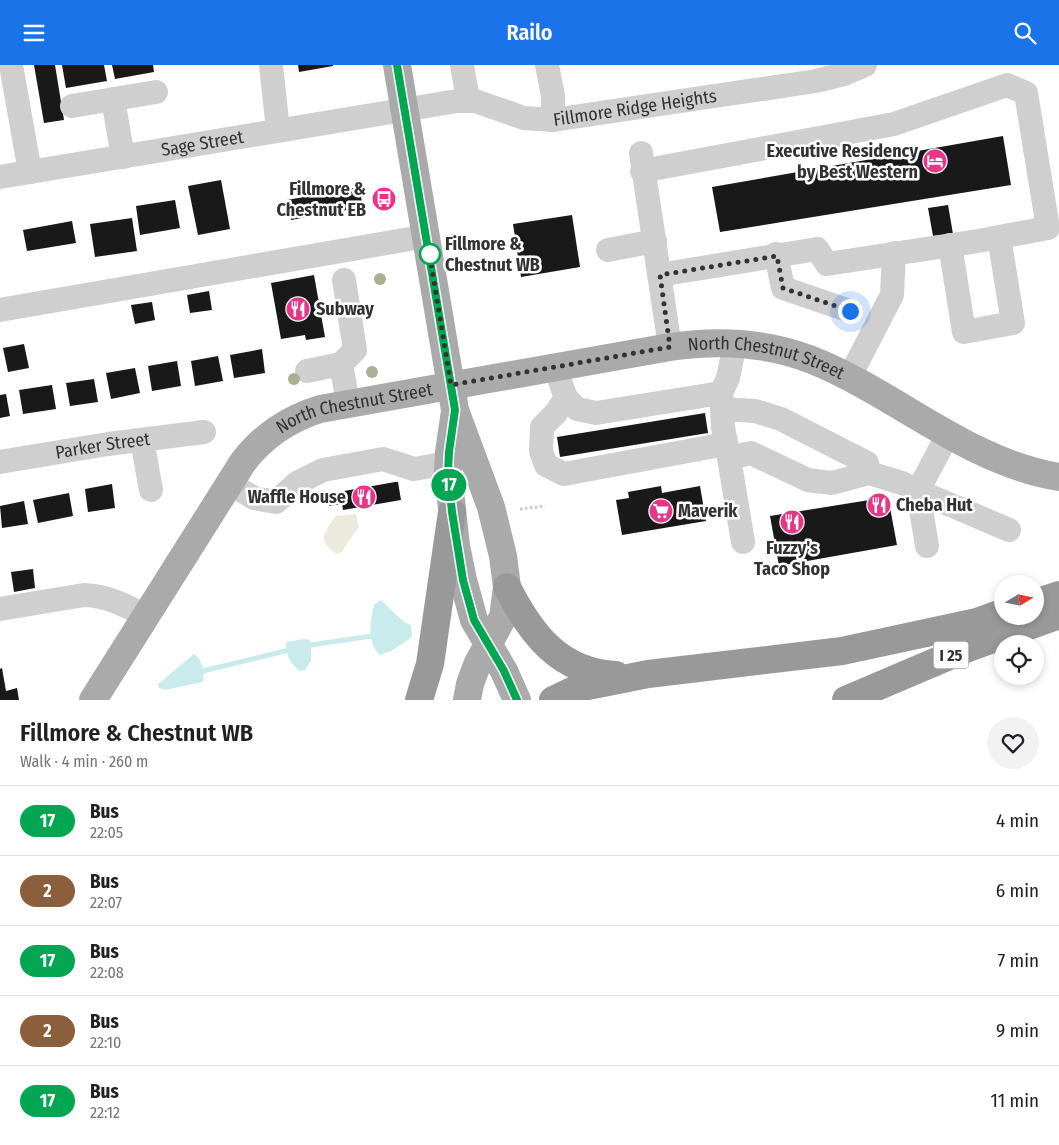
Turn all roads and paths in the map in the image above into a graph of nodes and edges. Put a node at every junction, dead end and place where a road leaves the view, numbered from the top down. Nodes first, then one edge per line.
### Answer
1 (11, 65) edge
2 (271, 65) edge
3 (397, 65) edge
4 (462, 65) edge
5 (547, 65) edge
6 (865, 65) edge
7 (156, 92) dead end
8 (113, 99) junction
9 (468, 100) junction
10 (72, 106) dead end
11 (405, 109) junction
12 (553, 120) junction
13 (278, 131) junction
14 (122, 157) junction
15 (30, 172) junction
16 (0, 177) edge
17 (427, 236) junction
18 (999, 237) junction
19 (655, 241) junction
20 (950, 245) junction
21 (608, 250) dead end
22 (894, 253) junction
23 (777, 255) junction
24 (660, 275) junction
25 (344, 280) dead end
26 (0, 310) edge
27 (850, 311) dead end
28 (735, 343) junction
29 (670, 347) junction
30 (341, 364) junction
31 (555, 367) junction
32 (306, 371) dead end
33 (849, 378) junction
34 (453, 398) junction
35 (566, 398) junction
36 (721, 401) junction
37 (348, 403) junction
38 (204, 431) dead end
39 (948, 434) junction
40 (142, 440) junction
41 (728, 451) junction
42 (0, 463) edge
43 (448, 463) junction
44 (869, 473) junction
45 (1059, 477) edge
46 (229, 483) junction
47 (151, 491) dead end
48 (918, 491) junction
49 (545, 506) dead end
50 (520, 509) dead end
51 (452, 512) junction
52 (1009, 530) dead end
53 (744, 542) dead end
54 (927, 546) dead end
55 (507, 587) junction
56 (1059, 595) edge
57 (1044, 600) edge
58 (0, 609) edge
59 (1059, 615) edge
60 (146, 616) junction
61 (994, 616) edge
62 (488, 644) junction
63 (648, 675) junction
64 (93, 700) edge
65 (419, 700) edge
66 (467, 700) edge
67 (517, 700) edge
68 (553, 700) edge
69 (846, 700) edge

1 - 15 street
2 - 13 street
3 - 11 main road
4 - 9 street
5 - 12 street
6 - 12 street, Fillmore Ridge Heights
7 - 8 street
8 - 10 street
8 - 14 street
9 - 11 street, Fillmore Ridge Heights
9 - 12 street, Fillmore Ridge Heights
11 - 13 street, Sage Street
11 - 17 main road
13 - 14 street, Sage Street
14 - 15 street, Sage Street
15 - 16 street, Sage Street
17 - 26 street
17 - 34 main road
18 - 19 street
18 - 20 street
18 - 20 street
19 - 21 street
19 - 24 street
20 - 22 street
22 - 23 street
22 - 33 street
23 - 24 street
23 - 27 street
24 - 29 street
25 - 30 street
28 - 29 main road, North Chestnut Street
28 - 33 main road, North Chestnut Street
28 - 36 street
29 - 31 main road, North Chestnut Street
30 - 32 street
30 - 37 street
31 - 34 main road, North Chestnut Street
31 - 35 street
33 - 39 main road, North Chestnut Street
34 - 37 main road, North Chestnut Street
34 - 43 main road
34 - 55 main road
35 - 36 street
35 - 41 street
36 - 41 street
36 - 44 street
37 - 46 main road, North Chestnut Street
38 - 40 street, Parker Street
39 - 45 main road, North Chestnut Street
39 - 48 street
40 - 42 street, Parker Street
40 - 47 street
41 - 44 street
41 - 53 street
43 - 46 street
43 - 51 main road
44 - 48 street
46 - 60 main road, North Chestnut Street
48 - 52 street
48 - 54 street
49 - 50 path
51 - 62 main road
51 - 65 highway
55 - 62 main road
55 - 63 highway
56 - 57 highway
58 - 60 street
59 - 69 highway, I 25
60 - 64 main road, North Chestnut Street
61 - 63 highway
62 - 66 main road
62 - 67 main road
63 - 68 highway

